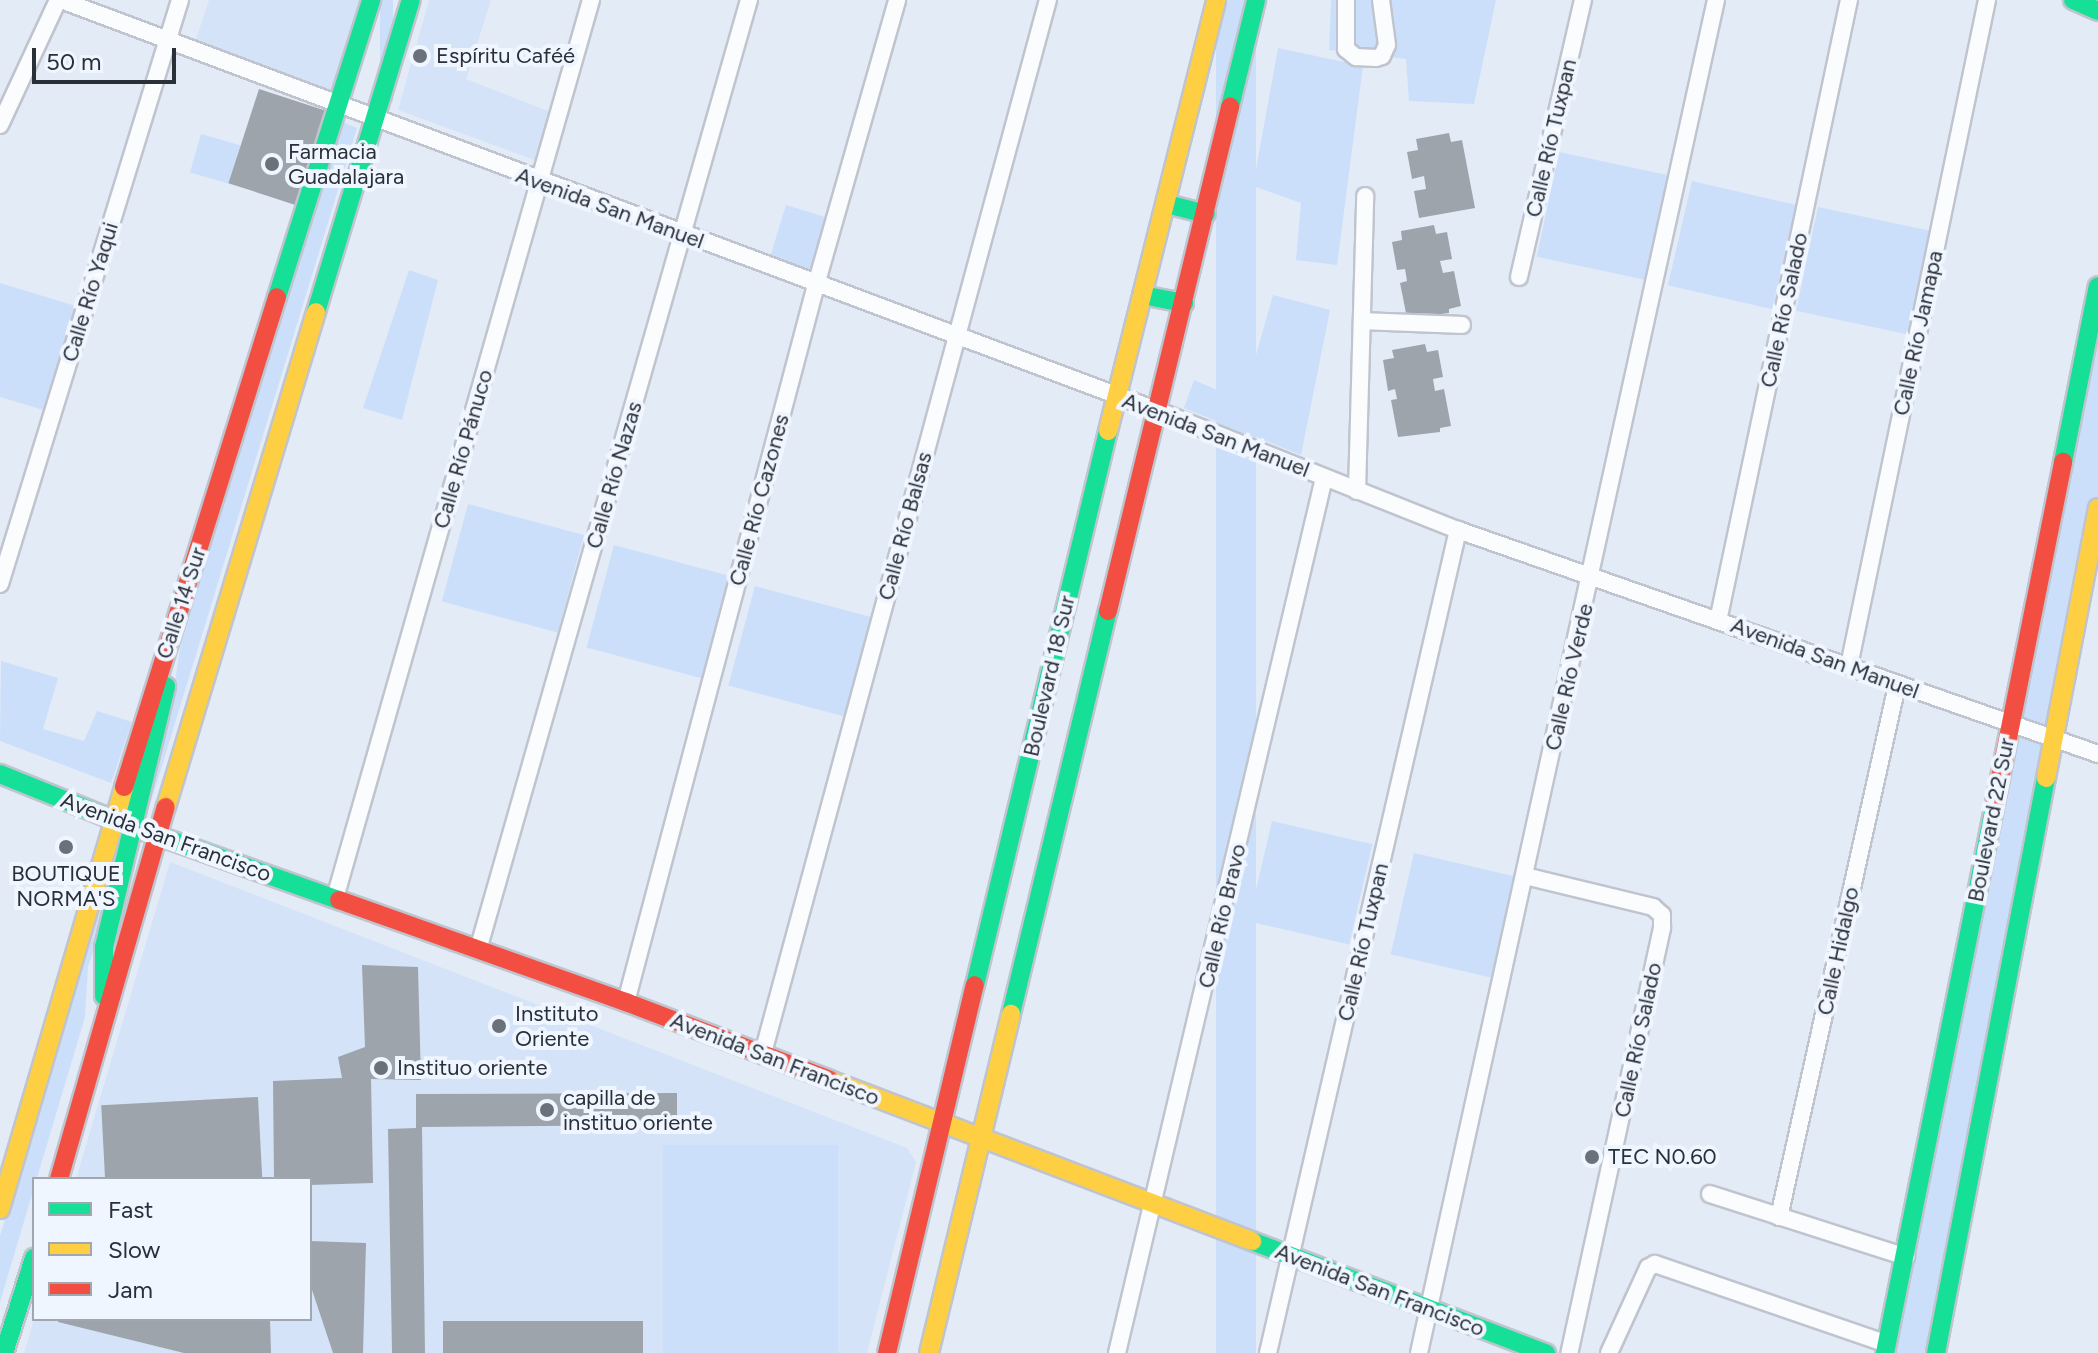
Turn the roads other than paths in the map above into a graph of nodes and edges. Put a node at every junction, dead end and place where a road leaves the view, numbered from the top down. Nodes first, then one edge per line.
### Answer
1 (59, 0) edge
2 (180, 0) edge
3 (371, 0) edge
4 (411, 0) edge
5 (591, 0) edge
6 (749, 0) edge
7 (897, 0) edge
8 (1048, 0) edge
9 (1216, 0) edge
10 (1256, 0) edge
11 (1346, 0) edge
12 (1381, 0) edge
13 (1583, 0) edge
14 (1716, 0) edge
15 (1849, 0) edge
16 (1987, 0) edge
17 (2073, 0) edge
18 (2098, 11) edge
19 (167, 42) junction
20 (1214, 91) junction
21 (339, 105) junction
22 (375, 120) junction
23 (0, 125) edge
24 (539, 182) junction
25 (1365, 196) dead end
26 (1167, 204) junction
27 (1206, 214) junction
28 (683, 235) junction
29 (1519, 277) dead end
30 (816, 285) junction
31 (2098, 286) edge
32 (1142, 295) junction
33 (1184, 303) junction
34 (1362, 321) junction
35 (1462, 325) dead end
36 (956, 337) junction
37 (1116, 396) junction
38 (1156, 410) junction
39 (1324, 478) junction
40 (1357, 491) junction
41 (2098, 508) edge
42 (1458, 530) junction
43 (1592, 576) junction
44 (0, 584) edge
45 (1718, 621) junction
46 (168, 645) junction
47 (1849, 666) junction
48 (1897, 685) junction
49 (2010, 723) junction
50 (2053, 738) junction
51 (2098, 754) edge
52 (0, 774) edge
53 (114, 820) junction
54 (135, 827) junction
55 (158, 835) junction
56 (1525, 876) junction
57 (335, 898) junction
58 (478, 950) junction
59 (626, 1002) junction
60 (106, 1010) junction
61 (763, 1053) junction
62 (943, 1124) junction
63 (981, 1138) junction
64 (60, 1177) edge
65 (1710, 1194) dead end
66 (1155, 1202) junction
67 (0, 1209) edge
68 (1779, 1217) junction
69 (1291, 1256) junction
70 (1906, 1257) junction
71 (32, 1264) edge
72 (1429, 1308) junction
73 (1886, 1349) edge
74 (4, 1353) edge
75 (887, 1353) edge
76 (929, 1353) edge
77 (1117, 1353) edge
78 (1268, 1353) edge
79 (1419, 1353) edge
80 (1546, 1353) edge
81 (1569, 1353) edge
82 (1609, 1353) edge
83 (1936, 1353) edge

1 - 19 street, Avenida San Manuel
1 - 23 street
2 - 19 street, Calle Río Yaqui
3 - 21 main road, Calle 14 Sur
4 - 22 main road, Calle 14 Sur
5 - 24 street, Calle Río Pánuco
6 - 28 street, Calle Río Nazas
7 - 30 street, Calle Río Cazones
8 - 36 street, Calle Río Balsas
9 - 20 main road, Boulevard 18 Sur
10 - 20 main road, Boulevard 18 Sur
11 - 12 street
13 - 29 street, Calle Río Tuxpan
14 - 43 street, Calle Río Verde
15 - 45 street, Calle Río Salado
16 - 47 street, Calle Río Jamapa
17 - 18 main road
19 - 21 street, Avenida San Manuel
19 - 44 street, Calle Río Yaqui
20 - 26 main road, Boulevard 18 Sur
20 - 27 main road, Boulevard 18 Sur
21 - 22 street, Avenida San Manuel
21 - 46 main road, Calle 14 Sur
22 - 24 street, Avenida San Manuel
22 - 55 main road, Calle 14 Sur
24 - 28 street, Avenida San Manuel
24 - 57 street, Calle Río Pánuco
25 - 34 street
26 - 27 main road
26 - 32 main road, Boulevard 18 Sur
27 - 33 main road, Boulevard 18 Sur
28 - 30 street, Avenida San Manuel
28 - 58 street, Calle Río Nazas
30 - 36 street, Avenida San Manuel
30 - 59 street, Calle Río Cazones
31 - 49 main road, Boulevard 22 Sur
32 - 33 main road
32 - 37 main road, Boulevard 18 Sur
33 - 38 main road, Boulevard 18 Sur
34 - 35 street
34 - 40 street
36 - 37 street, Avenida San Manuel
36 - 61 street, Calle Río Balsas
37 - 38 street, Avenida San Manuel
37 - 62 main road, Boulevard 18 Sur
38 - 39 street, Avenida San Manuel
38 - 63 main road, Boulevard 18 Sur
39 - 40 street, Avenida San Manuel
39 - 66 street, Calle Río Bravo
40 - 42 street, Avenida San Manuel
41 - 50 main road, Boulevard 22 Sur
42 - 43 street, Avenida San Manuel
42 - 69 street, Calle Río Tuxpan
43 - 45 street, Avenida San Manuel
43 - 56 street, Calle Río Verde
45 - 47 street, Avenida San Manuel
46 - 53 main road, Calle 14 Sur
46 - 54 main road
47 - 48 street, Avenida San Manuel
48 - 49 street, Avenida San Manuel
48 - 68 street, Calle Hidalgo
49 - 50 street, Avenida San Manuel
49 - 70 main road, Boulevard 22 Sur
50 - 51 street, Avenida San Manuel
50 - 83 main road, Boulevard 22 Sur
52 - 53 main road, Avenida San Francisco
53 - 54 main road, Avenida San Francisco
53 - 67 main road, Calle 14 Sur
54 - 55 main road, Avenida San Francisco
54 - 60 main road
55 - 57 main road, Avenida San Francisco
55 - 60 main road, Calle 14 Sur
56 - 72 street, Calle Río Verde
56 - 81 street, Calle Río Salado
57 - 58 main road, Avenida San Francisco
58 - 59 main road, Avenida San Francisco
59 - 61 main road, Avenida San Francisco
60 - 64 main road, Calle 14 Sur
61 - 62 main road, Avenida San Francisco
62 - 63 main road, Avenida San Francisco
62 - 75 main road, Boulevard 18 Sur
63 - 66 main road, Avenida San Francisco
63 - 76 main road, Boulevard 18 Sur
65 - 68 street
66 - 69 main road, Avenida San Francisco
66 - 77 street, Calle Río Bravo
68 - 70 street
69 - 72 main road, Avenida San Francisco
69 - 78 street, Calle Río Tuxpan
70 - 73 main road, Boulevard 22 Sur
71 - 74 main road
72 - 79 street, Calle Río Verde
72 - 80 main road, Avenida San Francisco
73 - 82 street

